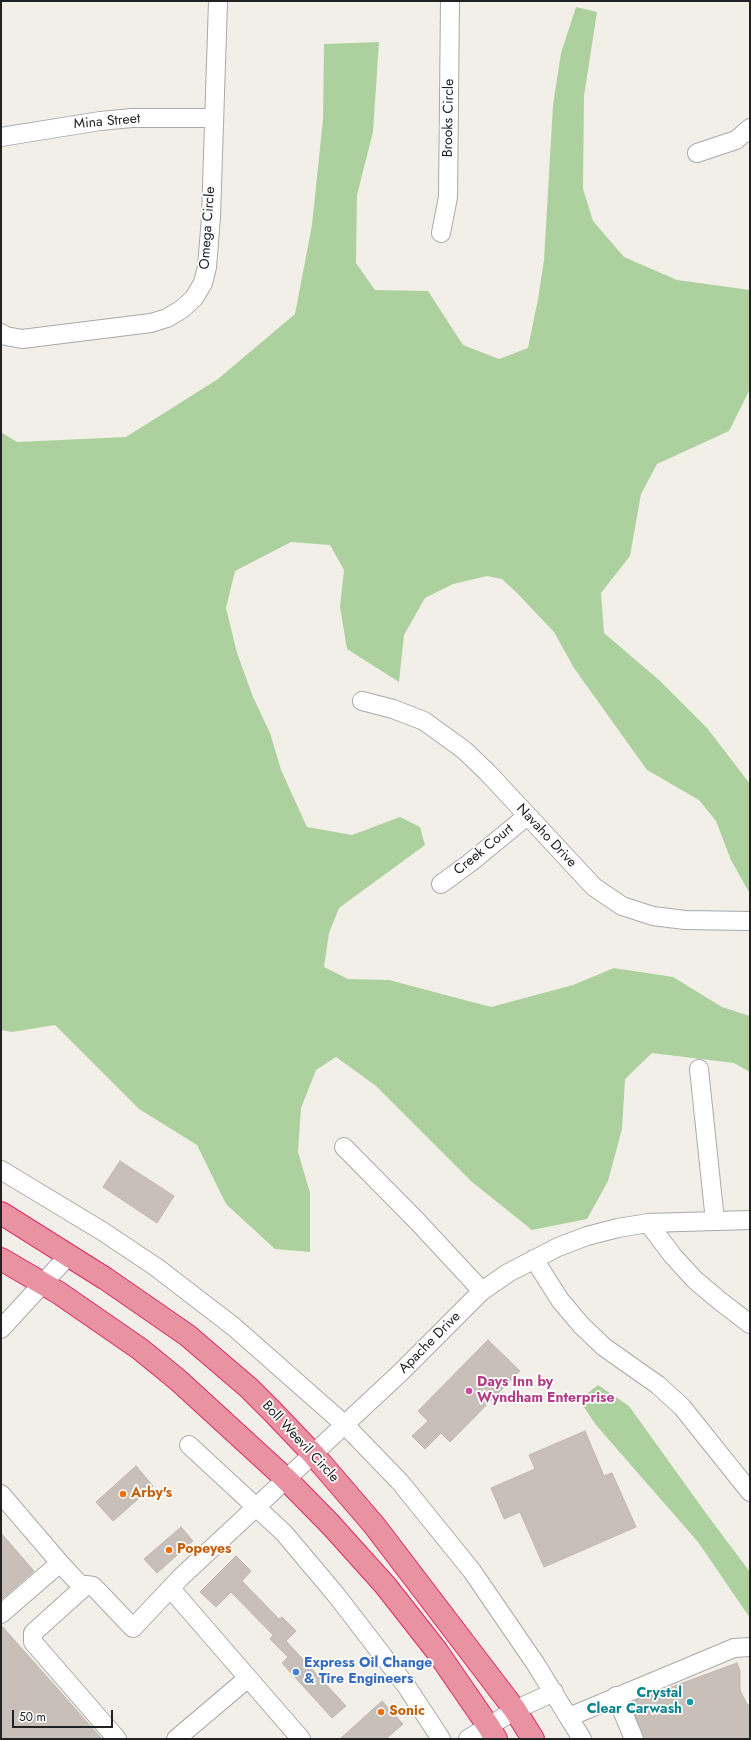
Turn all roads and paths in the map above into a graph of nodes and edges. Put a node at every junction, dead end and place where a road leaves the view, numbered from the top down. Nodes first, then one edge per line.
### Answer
1 (218, 1) edge
2 (450, 1) edge
3 (213, 118) junction
4 (750, 128) edge
5 (1, 137) edge
6 (697, 152) dead end
7 (441, 233) dead end
8 (1, 333) edge
9 (362, 701) dead end
10 (527, 816) junction
11 (441, 884) dead end
12 (750, 921) edge
13 (699, 1069) dead end
14 (344, 1147) dead end
15 (1, 1170) edge
16 (1, 1213) edge
17 (750, 1220) edge
18 (715, 1221) junction
19 (648, 1223) junction
20 (69, 1255) junction
21 (1, 1259) edge
22 (534, 1259) junction
23 (43, 1284) junction
24 (482, 1291) junction
25 (4, 1320) edge
26 (750, 1324) edge
27 (344, 1424) junction
28 (189, 1445) dead end
29 (313, 1454) junction
30 (286, 1479) junction
31 (750, 1492) edge
32 (1, 1494) edge
33 (257, 1506) junction
34 (60, 1562) junction
35 (83, 1588) junction
36 (171, 1589) junction
37 (1, 1614) edge
38 (750, 1646) edge
39 (248, 1678) junction
40 (554, 1692) junction
41 (616, 1696) junction
42 (515, 1710) junction
43 (569, 1717) junction
44 (493, 1733) edge
45 (117, 1739) edge
46 (176, 1739) edge
47 (301, 1739) edge
48 (441, 1739) edge
49 (468, 1739) edge
50 (533, 1739) edge
51 (582, 1739) edge
52 (634, 1739) edge

1 - 3 street, Omega Circle
2 - 7 street, Brooks Circle
3 - 5 street, Mina Street
3 - 8 street, Omega Circle
4 - 6 street
9 - 10 street, Navaho Drive
10 - 11 street, Creek Court
10 - 12 street, Navaho Drive
13 - 18 street
14 - 24 street
15 - 27 street
16 - 20 highway, Boll Weevil Circle
17 - 18 street, Apache Drive
18 - 19 street, Apache Drive
19 - 22 street, Apache Drive
19 - 26 street
20 - 23 street
20 - 29 highway, Boll Weevil Circle
21 - 23 highway
22 - 24 street, Apache Drive
22 - 31 street
23 - 25 street
23 - 30 highway
24 - 27 street, Apache Drive
27 - 29 street, Apache Drive
27 - 40 street
28 - 33 street
29 - 30 street, Apache Drive
29 - 42 highway, Boll Weevil Circle
30 - 33 street, Apache Drive
30 - 44 highway
32 - 34 street
33 - 36 street, Apache Drive
33 - 48 street
34 - 35 street
34 - 37 street
35 - 36 street, Apache Drive
35 - 45 street
36 - 39 street
38 - 41 street
39 - 46 street
39 - 47 street
40 - 42 street
40 - 43 street
41 - 43 street
41 - 52 street
42 - 44 street
42 - 50 highway, Boll Weevil Circle
43 - 51 street
44 - 49 street

